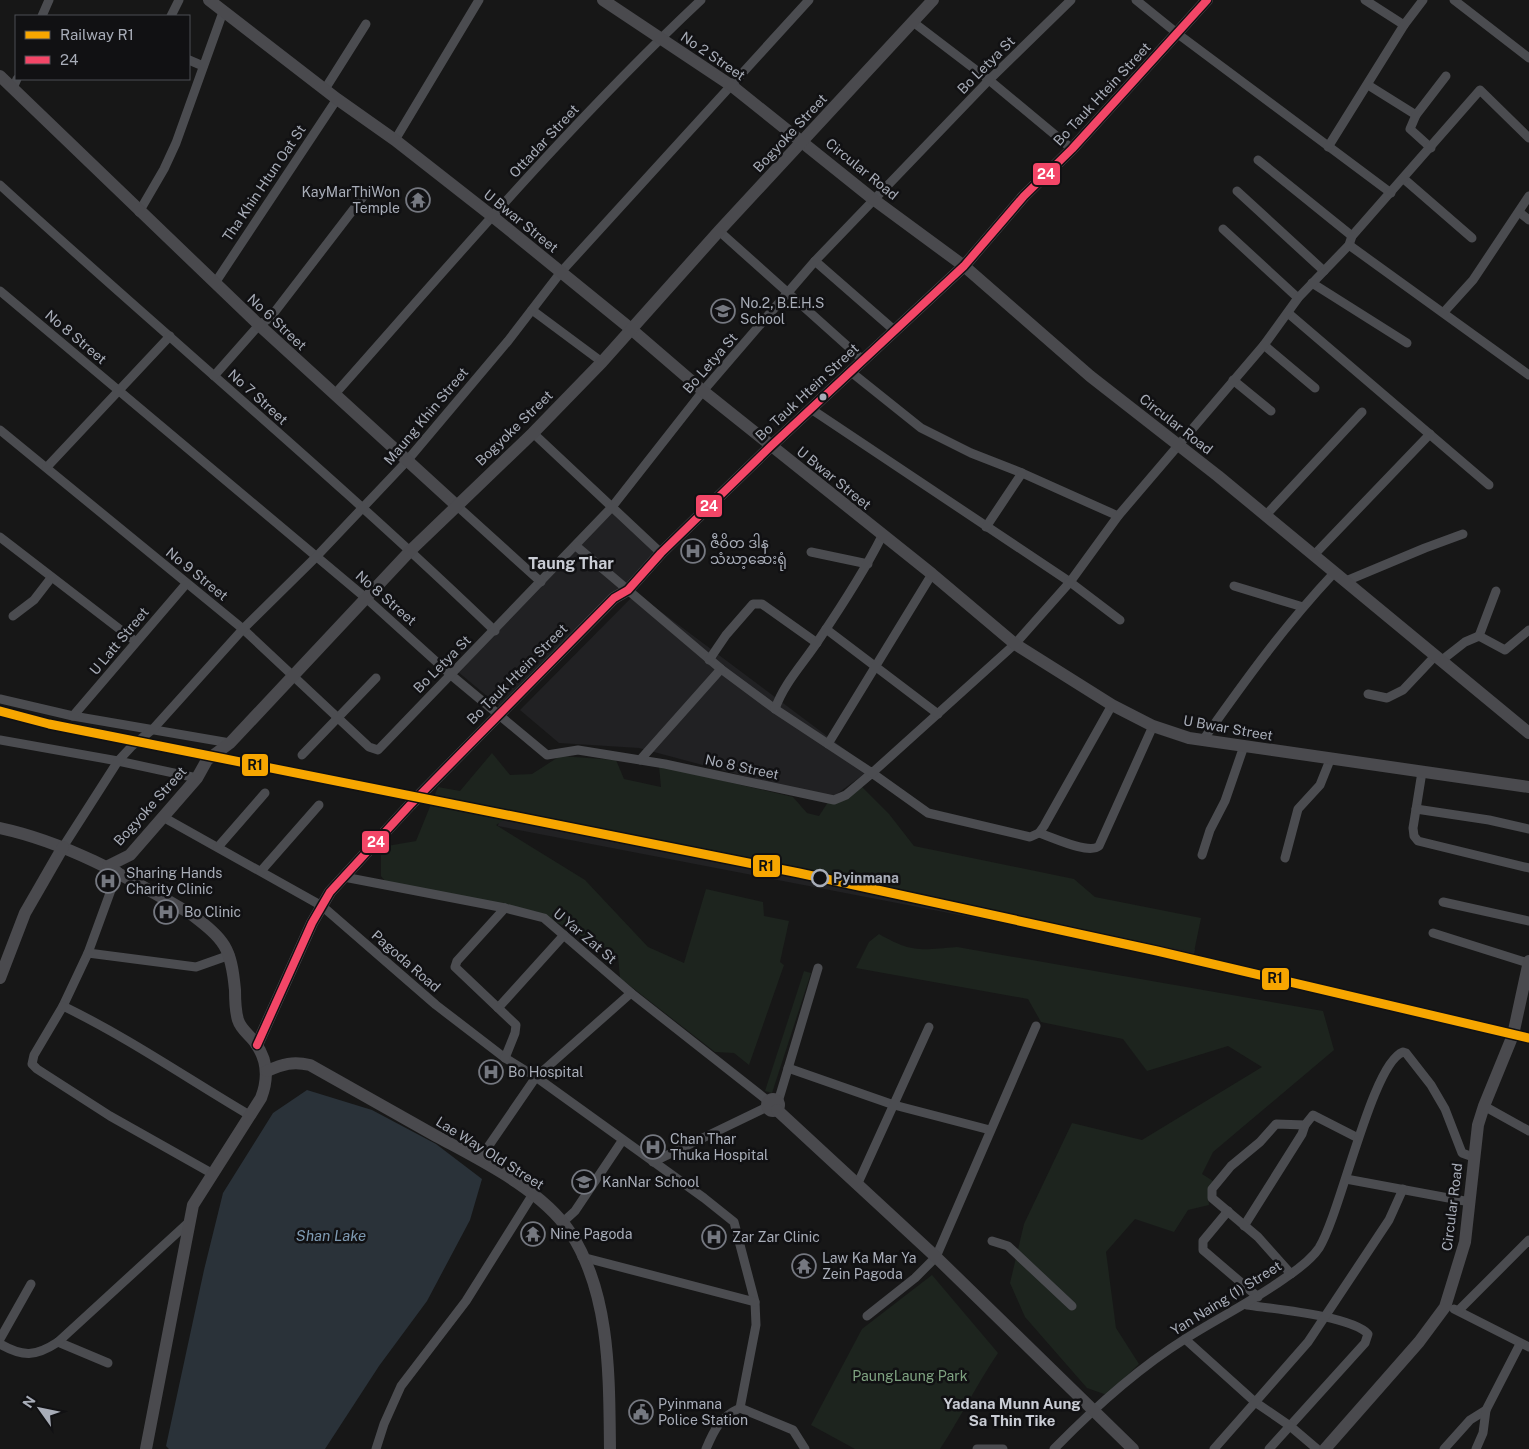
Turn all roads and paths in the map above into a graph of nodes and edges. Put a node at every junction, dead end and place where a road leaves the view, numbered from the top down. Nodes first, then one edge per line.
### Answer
1 (49, 0) edge
2 (179, 0) edge
3 (209, 0) edge
4 (479, 0) edge
5 (603, 0) edge
6 (701, 0) edge
7 (809, 0) edge
8 (933, 0) edge
9 (1071, 0) edge
10 (1136, 0) edge
11 (1207, 0) edge
12 (1365, 0) edge
13 (1423, 0) edge
14 (1454, 0) edge
15 (223, 12) junction
16 (42, 15) edge
17 (172, 15) edge
18 (913, 22) junction
19 (366, 24) dead end
20 (1404, 26) junction
21 (1178, 34) junction
22 (660, 38) junction
23 (1529, 58) edge
24 (190, 60) edge
25 (202, 66) junction
26 (0, 76) edge
27 (1446, 76) dead end
28 (989, 80) junction
29 (15, 83) edge
30 (1368, 84) junction
31 (732, 86) junction
32 (325, 89) junction
33 (337, 99) junction
34 (1416, 115) junction
35 (1529, 138) edge
36 (395, 140) junction
37 (803, 141) junction
38 (1328, 147) junction
39 (1431, 148) junction
40 (1072, 149) junction
41 (1258, 160) dead end
42 (1404, 179) junction
43 (0, 185) edge
44 (1237, 191) dead end
45 (366, 193) dead end
46 (1391, 193) junction
47 (1529, 196) edge
48 (873, 199) junction
49 (139, 212) junction
50 (1519, 212) junction
51 (492, 216) junction
52 (1529, 220) edge
53 (1223, 229) dead end
54 (719, 231) junction
55 (1472, 238) dead end
56 (1350, 241) junction
57 (815, 261) junction
58 (964, 266) junction
59 (1324, 271) junction
60 (561, 272) junction
61 (1312, 283) junction
62 (214, 284) junction
63 (0, 291) edge
64 (788, 294) junction
65 (1298, 298) junction
66 (532, 310) junction
67 (1444, 312) junction
68 (1288, 313) junction
69 (259, 326) junction
70 (631, 329) junction
71 (894, 330) junction
72 (170, 336) junction
73 (1407, 343) dead end
74 (1264, 345) junction
75 (863, 360) junction
76 (602, 362) junction
77 (851, 372) junction
78 (1529, 375) edge
79 (214, 376) junction
80 (1234, 380) junction
81 (1315, 388) dead end
82 (118, 390) junction
83 (703, 391) junction
84 (334, 395) junction
85 (811, 409) junction
86 (1271, 411) dead end
87 (1362, 412) dead end
88 (0, 430) edge
89 (533, 433) junction
90 (1430, 434) junction
91 (1179, 444) junction
92 (771, 446) junction
93 (406, 462) junction
94 (47, 467) junction
95 (1022, 473) junction
96 (1489, 486) dead end
97 (456, 505) junction
98 (612, 507) junction
99 (362, 509) junction
100 (1266, 515) junction
101 (1118, 516) junction
102 (986, 527) junction
103 (1463, 534) dead end
104 (882, 536) junction
105 (0, 537) edge
106 (576, 546) junction
107 (411, 550) junction
108 (811, 552) dead end
109 (661, 553) junction
110 (316, 556) junction
111 (1313, 556) junction
112 (868, 564) junction
113 (1334, 573) junction
114 (932, 574) junction
115 (51, 578) junction
116 (542, 582) junction
117 (1070, 582) junction
118 (1346, 582) junction
119 (186, 584) junction
120 (1234, 586) dead end
121 (628, 590) junction
122 (1496, 591) dead end
123 (367, 598) junction
124 (1303, 606) junction
125 (13, 616) dead end
126 (1120, 620) dead end
127 (243, 628) junction
128 (826, 630) junction
129 (1529, 630) edge
130 (495, 631) junction
131 (1479, 636) junction
132 (135, 641) junction
133 (817, 643) junction
134 (1015, 644) junction
135 (1439, 658) junction
136 (709, 660) junction
137 (874, 665) junction
138 (721, 669) junction
139 (451, 674) junction
140 (291, 676) junction
141 (376, 678) dead end
142 (1368, 694) dead end
143 (0, 699) edge
144 (1112, 705) junction
145 (775, 709) junction
146 (498, 714) junction
147 (938, 714) junction
148 (74, 716) junction
149 (337, 717) junction
150 (1153, 726) junction
151 (153, 730) junction
152 (1529, 733) edge
153 (0, 740) edge
154 (1203, 740) junction
155 (230, 743) junction
156 (828, 744) junction
157 (1244, 746) junction
158 (374, 749) joint
159 (302, 755) dead end
160 (640, 760) junction
161 (1330, 760) junction
162 (118, 761) junction
163 (1422, 772) junction
164 (872, 773) junction
165 (197, 778) junction
166 (1529, 788) edge
167 (265, 793) dead end
168 (319, 805) dead end
169 (1416, 809) junction
170 (163, 817) junction
171 (0, 828) edge
172 (1529, 829) edge
173 (1039, 833) junction
174 (64, 847) junction
175 (218, 847) junction
176 (1202, 855) dead end
177 (1286, 858) dead end
178 (1529, 868) edge
179 (113, 869) junction
180 (261, 871) junction
181 (344, 877) junction
182 (1442, 902) dead end
183 (322, 906) junction
184 (505, 908) junction
185 (1529, 921) edge
186 (1433, 933) dead end
187 (564, 935) junction
188 (88, 954) junction
189 (230, 955) junction
190 (1529, 962) edge
191 (818, 968) dead end
192 (0, 978) edge
193 (630, 993) junction
194 (63, 1006) junction
195 (498, 1008) junction
196 (1036, 1026) dead end
197 (929, 1027) dead end
198 (257, 1045) junction
199 (505, 1058) junction
200 (788, 1068) junction
201 (267, 1071) junction
202 (536, 1077) junction
203 (772, 1105) junction
204 (894, 1105) junction
205 (1484, 1106) junction
206 (251, 1116) junction
207 (1305, 1124) junction
208 (990, 1130) junction
209 (1529, 1131) edge
210 (1358, 1138) junction
211 (622, 1141) junction
212 (1473, 1157) junction
213 (479, 1160) junction
214 (654, 1162) junction
215 (213, 1174) junction
216 (1346, 1179) junction
217 (858, 1183) junction
218 (1403, 1189) junction
219 (533, 1194) junction
220 (1470, 1202) junction
221 (1228, 1211) junction
222 (189, 1222) junction
223 (563, 1222) junction
224 (1244, 1226) junction
225 (1529, 1240) edge
226 (992, 1241) dead end
227 (582, 1257) junction
228 (936, 1257) junction
229 (1291, 1274) junction
230 (31, 1284) dead end
231 (1258, 1297) junction
232 (755, 1302) junction
233 (1247, 1304) junction
234 (1072, 1306) dead end
235 (1445, 1307) junction
236 (1459, 1310) junction
237 (867, 1316) dead end
238 (1324, 1318) junction
239 (0, 1339) edge
240 (1185, 1339) junction
241 (58, 1342) junction
242 (0, 1344) edge
243 (1525, 1345) edge
244 (108, 1363) dead end
245 (1255, 1402) junction
246 (740, 1408) junction
247 (1486, 1410) junction
248 (1094, 1411) junction
249 (1290, 1426) junction
250 (803, 1445) edge
251 (146, 1449) edge
252 (376, 1449) edge
253 (610, 1449) edge
254 (706, 1449) edge
255 (814, 1449) edge
256 (977, 1449) edge
257 (1003, 1449) edge
258 (1054, 1449) edge
259 (1133, 1449) edge
260 (1214, 1449) edge
261 (1269, 1449) edge
262 (1317, 1449) edge
263 (1325, 1449) edge
264 (1444, 1449) edge
265 (1476, 1449) edge

1 - 16 street
2 - 17 street
3 - 15 street, U Bwar Street
4 - 36 street
5 - 22 street, No 2 Street
6 - 22 street, Ottadar Street
7 - 31 street, Maung Khin Street
8 - 18 street, Bogyoke Street
9 - 28 street, Bo Letya St
10 - 21 street
11 - 21 street, Bo Tauk Htein Street
12 - 20 street
13 - 20 street
14 - 23 street
15 - 25 street
15 - 32 street, U Bwar Street
18 - 28 street
18 - 37 street, Bogyoke Street
19 - 32 street
20 - 30 street
21 - 38 street
21 - 40 street, Bo Tauk Htein Street
22 - 31 street, No 2 Street
22 - 51 street, Ottadar Street
24 - 25 street
25 - 49 street
26 - 29 street, No 6 Street
27 - 34 street
28 - 40 street
28 - 48 street, Bo Letya St
29 - 49 street, No 6 Street
30 - 34 street
30 - 38 street
31 - 37 street, No 2 Street
31 - 60 street, Maung Khin Street
32 - 33 street, U Bwar Street
33 - 36 street, U Bwar Street
33 - 62 street, Tha Khin Htun Oat St
34 - 39 street
35 - 39 street, No 8 Street
36 - 51 street, U Bwar Street
37 - 48 street, Circular Road
37 - 54 street, Bogyoke Street
38 - 46 street
39 - 42 street, No 8 Street
40 - 58 street, Bo Tauk Htein Street
41 - 56 street
42 - 46 street, No 8 Street
42 - 55 street
43 - 72 street, No 7 Street
44 - 59 street
45 - 69 street
46 - 56 street, No 8 Street
47 - 50 street
48 - 57 street, Bo Letya St
48 - 58 street, Circular Road
49 - 62 street, No 6 Street
50 - 52 street
50 - 67 street
51 - 60 street, U Bwar Street
51 - 84 street, Ottadar Street
53 - 65 street
54 - 64 street
54 - 70 street, Bogyoke Street
56 - 59 street, No 8 Street
56 - 67 street
57 - 64 street, Bo Letya St
57 - 71 street
58 - 71 street, Bo Tauk Htein Street
58 - 91 street, Circular Road
59 - 61 street, No 8 Street
60 - 66 street, Maung Khin Street
60 - 70 street, U Bwar Street
61 - 65 street, No 8 Street
61 - 73 street
62 - 69 street, No 6 Street
63 - 82 street, No 8 Street
64 - 75 street
64 - 83 street, Bo Letya St
65 - 68 street, No 8 Street
66 - 76 street
66 - 93 street, Maung Khin Street
67 - 78 street
68 - 74 street, No 8 Street
68 - 90 street
69 - 79 street
69 - 84 street, No 6 Street
70 - 76 street, Bogyoke Street
70 - 83 street, U Bwar Street
71 - 75 street, Bo Tauk Htein Street
72 - 79 street, No 7 Street
72 - 82 street
74 - 80 street, No 8 Street
74 - 81 street
75 - 77 street, Bo Tauk Htein Street
76 - 89 street, Bogyoke Street
77 - 85 street, Bo Tauk Htein Street
77 - 95 street
79 - 99 street, No 7 Street
80 - 86 street
80 - 91 street, No 8 Street
82 - 94 street
82 - 110 street, No 8 Street
83 - 92 street, U Bwar Street
83 - 98 street, Bo Letya St
84 - 93 street, No 6 Street
85 - 92 street, Bo Tauk Htein Street
85 - 102 street
87 - 100 street
88 - 94 street, No 9 Street
89 - 97 street, Bogyoke Street
89 - 98 street
90 - 96 street
90 - 111 street
91 - 100 street, Circular Road
91 - 101 street, No 8 Street
92 - 104 street, U Bwar Street
92 - 109 street, Bo Tauk Htein Street
93 - 97 street, No 6 Street
93 - 99 street, Maung Khin Street
94 - 119 street, No 9 Street
95 - 101 street
95 - 102 street
97 - 107 street, Bogyoke Street
97 - 116 street, No 6 Street
98 - 106 street, Bo Letya St
98 - 109 street
99 - 107 street, No 7 Street
99 - 110 street, Maung Khin Street
100 - 111 street, Circular Road
101 - 117 street, No 8 Street
102 - 117 street
103 - 118 street
104 - 112 street
104 - 114 street, U Bwar Street
105 - 115 street
106 - 116 street, Bo Letya St
106 - 121 street
107 - 123 street, Bogyoke Street
107 - 130 street, No 7 Street
108 - 112 street
109 - 121 street, Bo Tauk Htein Street
110 - 123 street, No 8 Street
110 - 127 street, Maung Khin Street
111 - 113 street, Circular Road
112 - 128 street
113 - 118 street, Circular Road
113 - 124 street
114 - 134 street, U Bwar Street
114 - 137 street
115 - 125 street
115 - 132 street
116 - 130 street, Bo Letya St
117 - 126 street
117 - 134 street, No 8 Street
118 - 135 street, Circular Road
119 - 127 street, No 9 Street
119 - 132 street, U Latt Street
120 - 124 street
121 - 136 street
121 - 146 street, Bo Tauk Htein Street
122 - 131 street
123 - 139 street, No 8 Street
123 - 140 street, Bogyoke Street
124 - 154 street
127 - 140 street, No 9 Street
127 - 151 street, Maung Khin Street
128 - 133 street
128 - 137 street
129 - 131 street
130 - 139 street, Bo Letya St
131 - 135 street
132 - 148 street, U Latt Street
133 - 136 street
133 - 145 street
134 - 144 street, U Bwar Street
134 - 147 street, No 8 Street
135 - 142 street
135 - 152 street, Circular Road
136 - 138 street
137 - 147 street
137 - 156 street
138 - 145 street
138 - 160 street
139 - 146 street, No 8 Street
139 - 158 street, Bo Letya St
140 - 149 street, No 9 Street
140 - 155 street, Bogyoke Street
141 - 149 street
143 - 148 street
144 - 150 street, U Bwar Street
144 - 173 street
145 - 156 street
146 - 160 street, No 8 Street
146 - 181 street, Bo Tauk Htein Street
147 - 164 street, No 8 Street
148 - 151 street
149 - 158 street, No 9 Street
149 - 159 street
150 - 154 street, U Bwar Street
150 - 173 street
151 - 155 street
151 - 162 street, Maung Khin Street
153 - 162 street
154 - 157 street, U Bwar Street
155 - 165 street, Bogyoke Street
156 - 164 street
157 - 161 street, U Bwar Street
157 - 176 street
160 - 164 street, No 8 Street
161 - 163 street, U Bwar Street
161 - 177 street
162 - 165 street
162 - 174 street, Maung Khin Street
163 - 166 street, U Bwar Street
163 - 169 street
164 - 173 street
165 - 170 street, Bogyoke Street
167 - 175 street
168 - 180 street
169 - 172 street
169 - 178 street
170 - 175 street, Pagoda Road
170 - 179 street, Bogyoke Street
171 - 174 street
174 - 179 street
174 - 192 street
175 - 180 street, Pagoda Road
179 - 188 street
179 - 189 street
180 - 183 street, Pagoda Road
181 - 183 street, Bo Tauk Htein Street
181 - 184 street, U Yar Zat St
182 - 185 street
183 - 198 street, Bo Tauk Htein Street
183 - 199 street, Pagoda Road
184 - 187 street, U Yar Zat St
184 - 195 street
186 - 190 street
187 - 193 street, U Yar Zat St
187 - 195 street
188 - 189 street
188 - 194 street
189 - 198 street
190 - 205 street, Circular Road
191 - 200 street
193 - 202 street
193 - 203 street, U Yar Zat St
194 - 206 street
194 - 215 street
195 - 199 street
196 - 208 street
197 - 204 street
198 - 201 street
199 - 202 street, Pagoda Road
200 - 203 street
200 - 204 street
201 - 206 street
201 - 213 street, Lae Way Old Street
202 - 211 street, Pagoda Road
202 - 213 street
203 - 214 street
203 - 217 street
204 - 208 street
204 - 217 street
205 - 209 street
205 - 212 street, Circular Road
206 - 215 street
207 - 210 street
207 - 221 street
207 - 224 street
208 - 228 street
210 - 212 street, Yan Naing (1) Street
210 - 216 street, Yan Naing (1) Street
211 - 214 street, Pagoda Road
211 - 223 street
212 - 220 street, Circular Road
213 - 219 street, Lae Way Old Street
214 - 232 street, Pagoda Road
215 - 222 street
216 - 218 street
216 - 229 street, Yan Naing (1) Street
217 - 228 street
218 - 220 street
218 - 238 street
219 - 223 street, Lae Way Old Street
219 - 252 street
220 - 235 street, Circular Road
221 - 224 street
221 - 231 street
222 - 241 street
222 - 251 street
223 - 227 street, Lae Way Old Street
224 - 229 street
225 - 236 street
226 - 234 street
227 - 232 street
227 - 253 street, Lae Way Old Street
228 - 237 street
228 - 248 street
229 - 231 street, Yan Naing (1) Street
230 - 239 street
231 - 233 street, Yan Naing (1) Street
232 - 246 street, Pagoda Road
233 - 238 street
233 - 240 street, Yan Naing (1) Street
235 - 236 street
235 - 263 street, Circular Road
236 - 243 street
238 - 245 street
238 - 249 street
240 - 245 street
240 - 248 street, Yan Naing (1) Street
241 - 242 street
241 - 244 street
243 - 247 street
245 - 249 street
245 - 260 street
246 - 250 street
246 - 254 street
247 - 264 street
247 - 265 street
248 - 258 street, Yan Naing (1) Street
248 - 259 street
249 - 261 street
249 - 262 street
250 - 255 street
256 - 257 street

